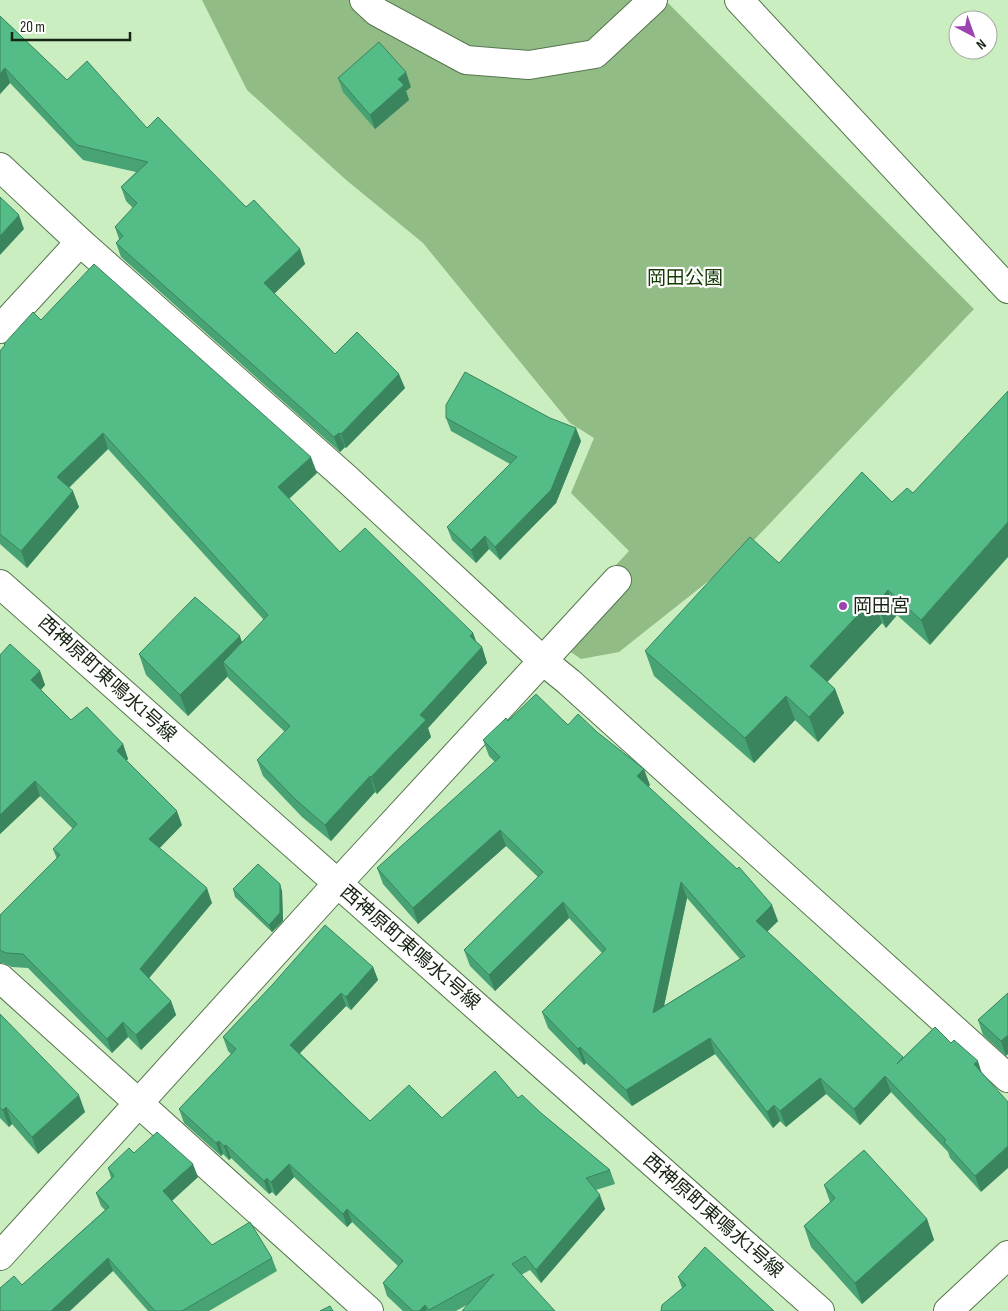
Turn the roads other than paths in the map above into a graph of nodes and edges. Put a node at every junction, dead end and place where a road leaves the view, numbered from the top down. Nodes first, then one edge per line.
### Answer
1 (364, 0) edge
2 (653, 0) edge
3 (739, 0) edge
4 (0, 167) edge
5 (80, 242) junction
6 (1008, 289) edge
7 (0, 329) edge
8 (617, 580) dead end
9 (0, 584) edge
10 (542, 660) junction
11 (338, 884) junction
12 (0, 978) edge
13 (1008, 1078) edge
14 (140, 1103) junction
15 (1008, 1255) edge
16 (0, 1256) edge
17 (369, 1311) edge
18 (820, 1311) edge
19 (948, 1311) edge

1 - 2 street
3 - 6 street
4 - 5 street
5 - 7 street
5 - 10 street
8 - 10 street
9 - 11 street, 西神原町東鳴水1号線
10 - 11 street
10 - 13 street
11 - 14 street
11 - 18 street, 西神原町東鳴水1号線
12 - 14 street
14 - 16 street
14 - 17 street
15 - 19 street

